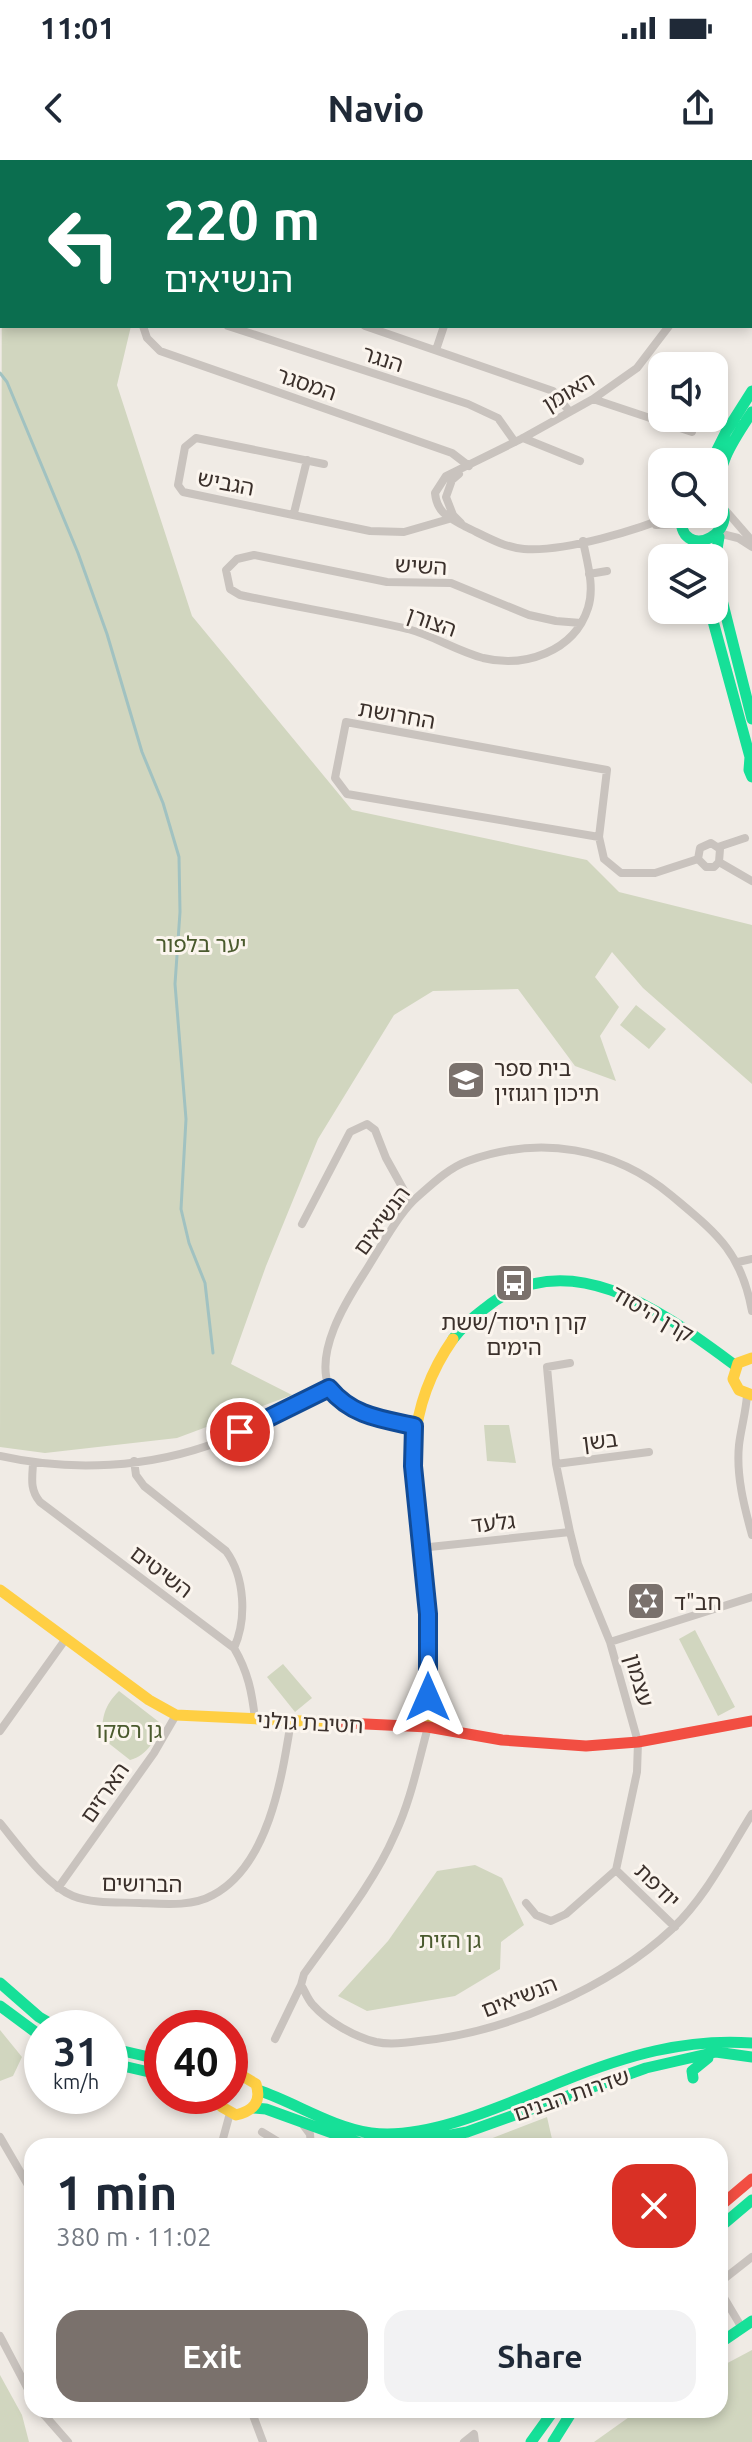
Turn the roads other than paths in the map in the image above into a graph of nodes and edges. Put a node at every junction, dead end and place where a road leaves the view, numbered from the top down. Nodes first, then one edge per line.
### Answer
1 (144, 328) edge
2 (234, 328) edge
3 (371, 328) edge
4 (443, 328) edge
5 (667, 328) edge
6 (436, 350) junction
7 (752, 391) edge
8 (593, 399) junction
9 (569, 411) junction
10 (752, 412) edge
11 (648, 417) edge
12 (519, 440) junction
13 (718, 448) edge
14 (728, 451) edge
15 (307, 460) junction
16 (580, 461) dead end
17 (324, 464) dead end
18 (469, 466) junction
19 (294, 513) junction
20 (728, 513) edge
21 (449, 519) junction
22 (463, 525) junction
23 (648, 525) edge
24 (684, 528) edge
25 (724, 528) edge
26 (721, 535) junction
27 (583, 541) junction
28 (698, 542) joint
29 (752, 544) edge
30 (254, 555) joint
31 (607, 571) dead end
32 (589, 574) junction
33 (581, 623) junction
34 (714, 624) edge
35 (752, 719) edge
36 (751, 760) edge
37 (752, 777) edge
38 (599, 837) junction
39 (745, 838) dead end
40 (718, 847) junction
41 (698, 859) junction
42 (719, 862) junction
43 (752, 881) edge
44 (411, 1203) junction
45 (302, 1224) dead end
46 (752, 1259) edge
47 (738, 1262) junction
48 (752, 1311) edge
49 (752, 1350) edge
50 (752, 1358) edge
51 (570, 1363) dead end
52 (736, 1366) junction
53 (329, 1388) junction
54 (750, 1395) edge
55 (414, 1426) junction
56 (649, 1452) dead end
57 (0, 1456) edge
58 (134, 1461) junction
59 (33, 1464) junction
60 (556, 1464) junction
61 (750, 1516) edge
62 (570, 1532) junction
63 (752, 1535) edge
64 (420, 1548) junction
65 (0, 1590) edge
66 (752, 1597) edge
67 (65, 1640) junction
68 (610, 1642) junction
69 (234, 1648) junction
70 (176, 1715) junction
71 (255, 1719) junction
72 (291, 1721) junction
73 (752, 1721) edge
74 (428, 1727) junction
75 (0, 1731) edge
76 (638, 1742) junction
77 (752, 1814) edge
78 (0, 1823) edge
79 (616, 1870) junction
80 (58, 1888) junction
81 (526, 1903) dead end
82 (675, 1927) junction
83 (0, 1983) edge
84 (301, 1985) junction
85 (0, 2006) edge
86 (31, 2010) edge
87 (24, 2024) edge
88 (275, 2039) dead end
89 (752, 2043) edge
90 (721, 2053) junction
91 (752, 2057) edge
92 (664, 2064) junction
93 (248, 2077) edge
94 (258, 2090) junction
95 (254, 2108) junction
96 (248, 2112) edge
97 (230, 2114) edge
98 (300, 2121) junction
99 (262, 2132) dead end
100 (0, 2137) edge
101 (223, 2138) edge
102 (272, 2138) edge
103 (310, 2138) edge
104 (344, 2138) edge
105 (436, 2138) edge
106 (24, 2178) edge
107 (752, 2179) edge
108 (728, 2199) edge
109 (752, 2200) edge
110 (728, 2220) edge
111 (752, 2257) edge
112 (728, 2276) edge
113 (728, 2301) edge
114 (747, 2324) edge
115 (0, 2336) edge
116 (728, 2337) edge
117 (24, 2382) edge
118 (47, 2418) edge
119 (254, 2418) edge
120 (548, 2418) edge
121 (568, 2418) edge
122 (68, 2442) edge
123 (263, 2442) edge
124 (464, 2442) edge
125 (475, 2442) edge
126 (531, 2442) edge
127 (553, 2442) edge

1 - 18 street, המסגר
2 - 12 street, הנגר
3 - 6 street
4 - 6 street
5 - 8 street, האומן
6 - 9 street
7 - 13 main road
8 - 9 street, האומן
8 - 11 street
9 - 12 street, האומן
10 - 14 main road
12 - 16 street
12 - 18 street, האומן
15 - 17 street, הגביש
15 - 19 street
15 - 19 street, הגביש
18 - 21 street, האומן
18 - 22 street
19 - 21 street, הגביש
20 - 29 street
21 - 22 street
22 - 27 street
23 - 27 street
24 - 28 main road
25 - 26 main road
26 - 28 main road
26 - 29 street
26 - 35 main road
27 - 32 street
30 - 33 street, השיש
30 - 33 street, הצורן
31 - 32 street
32 - 33 street
34 - 36 main road
36 - 37 main road
38 - 38 street, החרושת
38 - 41 street
39 - 40 street
40 - 41 street
40 - 42 street
41 - 42 street
42 - 43 street
44 - 45 street
44 - 47 street, הנשיאים
44 - 53 street, הנשיאים
46 - 47 street
47 - 48 street, הנשיאים
49 - 50 street
50 - 52 main road
51 - 60 street, עצמון
52 - 54 main road
52 - 55 main road, קרן היסוד
53 - 55 street
53 - 58 street
54 - 61 street
55 - 64 main road, קרן היסוד
56 - 60 street, בשן
57 - 59 street
58 - 59 street
58 - 69 street
59 - 69 street, השיטים
60 - 62 street, עצמון
61 - 63 street
62 - 64 street, גלעד
62 - 68 street, עצמון
64 - 74 main road, קרן היסוד
65 - 67 main road, חטיבת גולני
66 - 68 street
67 - 70 main road, חטיבת גולני
67 - 75 street
68 - 76 street, עצמון
69 - 71 street, השיטים
70 - 71 main road, חטיבת גולני
70 - 80 street, הארזים
71 - 72 main road, חטיבת גולני
72 - 74 main road, חטיבת גולני
72 - 80 street, הברושים
73 - 76 main road, חטיבת גולני
74 - 76 main road, חטיבת גולני
74 - 84 street
76 - 79 street, עצמון
77 - 82 street, הנשיאים
78 - 80 street
79 - 81 street
79 - 82 street, יודפת
82 - 84 street, הנשיאים
83 - 86 main road
84 - 88 street
85 - 87 main road
89 - 94 main road, שדרות הבנים
90 - 91 main road, שדרות הבנים
90 - 92 main road, שדרות הבנים
90 - 92 main road
92 - 105 main road, שדרות הבנים
93 - 94 main road, שדרות הבנים
94 - 95 main road
95 - 96 main road
95 - 98 main road, שדרות הבנים
97 - 101 street
98 - 103 street
98 - 104 main road, שדרות הבנים
99 - 102 street
100 - 106 street
107 - 108 main road
109 - 110 main road
111 - 112 street
113 - 114 street
114 - 116 main road
115 - 117 street
118 - 122 street
119 - 123 street
120 - 126 main road
121 - 127 main road
124 - 125 street

